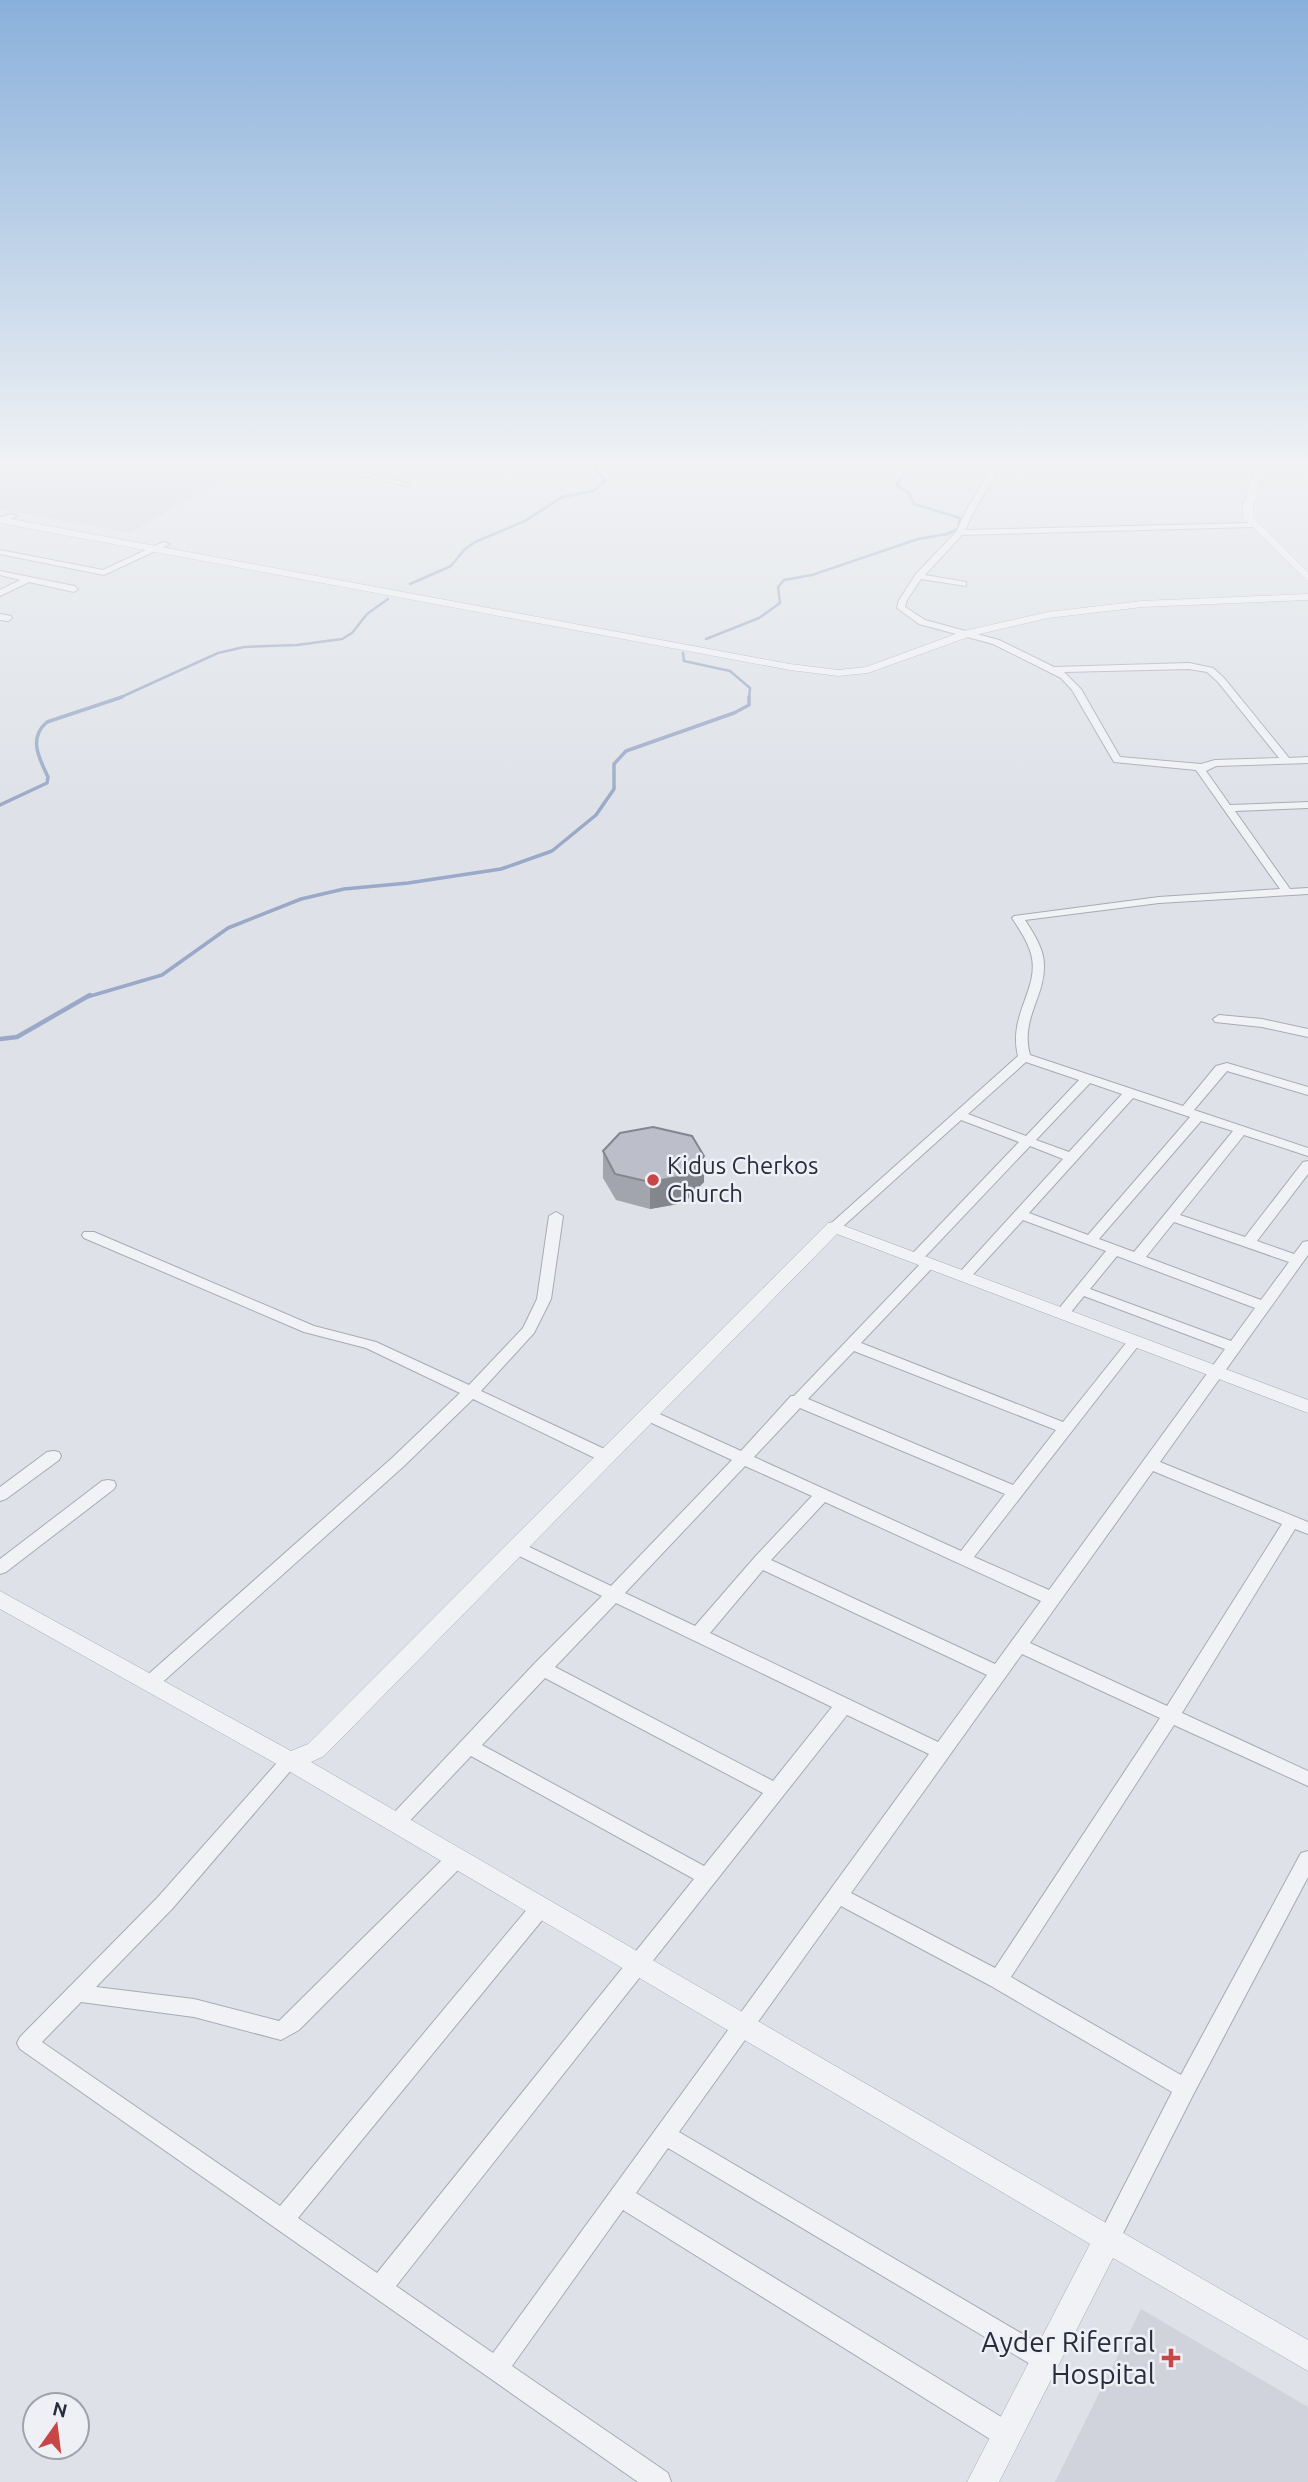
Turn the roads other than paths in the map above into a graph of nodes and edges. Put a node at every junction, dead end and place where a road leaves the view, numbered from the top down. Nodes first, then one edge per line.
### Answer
1 (26, 580) edge
2 (32, 580) edge
3 (339, 580) edge
4 (916, 580) edge
5 (940, 580) edge
6 (963, 584) dead end
7 (74, 589) dead end
8 (0, 593) edge
9 (1308, 595) edge
10 (481, 606) junction
11 (954, 630) junction
12 (968, 633) junction
13 (1052, 670) junction
14 (1308, 760) edge
15 (1287, 761) junction
16 (1202, 767) junction
17 (1308, 805) edge
18 (1227, 808) junction
19 (1308, 891) edge
20 (1287, 892) junction
21 (1219, 1018) dead end
22 (1308, 1033) edge
23 (1024, 1057) junction
24 (1087, 1079) junction
25 (1305, 1086) edge
26 (1130, 1093) junction
27 (1192, 1114) junction
28 (959, 1115) junction
29 (1241, 1130) junction
30 (1028, 1140) junction
31 (1308, 1152) edge
32 (1073, 1158) junction
33 (1308, 1165) edge
34 (1020, 1214) junction
35 (556, 1216) dead end
36 (1172, 1217) junction
37 (834, 1227) junction
38 (89, 1235) dead end
39 (1090, 1240) junction
40 (1248, 1243) junction
41 (1115, 1249) junction
42 (1303, 1253) edge
43 (1138, 1257) junction
44 (923, 1260) junction
45 (964, 1276) junction
46 (1080, 1290) junction
47 (1264, 1306) junction
48 (1062, 1314) junction
49 (1135, 1341) junction
50 (850, 1344) junction
51 (1234, 1347) junction
52 (1216, 1372) junction
53 (470, 1393) junction
54 (796, 1400) junction
55 (1308, 1407) edge
56 (648, 1415) junction
57 (1068, 1429) junction
58 (53, 1455) dead end
59 (607, 1457) junction
60 (741, 1458) junction
61 (1150, 1464) junction
62 (108, 1486) dead end
63 (1015, 1492) junction
64 (0, 1495) edge
65 (822, 1496) junction
66 (1300, 1525) edge
67 (517, 1548) junction
68 (964, 1558) junction
69 (760, 1562) junction
70 (0, 1568) edge
71 (612, 1594) junction
72 (0, 1598) edge
73 (1052, 1599) junction
74 (698, 1635) junction
75 (1019, 1645) junction
76 (541, 1668) junction
77 (999, 1673) junction
78 (150, 1683) junction
79 (844, 1705) junction
80 (1170, 1717) junction
81 (468, 1746) junction
82 (941, 1752) junction
83 (290, 1761) junction
84 (1308, 1779) edge
85 (775, 1791) junction
86 (396, 1823) junction
87 (457, 1858) junction
88 (1308, 1859) edge
89 (708, 1878) junction
90 (838, 1895) junction
91 (541, 1908) junction
92 (638, 1964) junction
93 (998, 1980) junction
94 (77, 1993) junction
95 (744, 2026) junction
96 (1185, 2088) junction
97 (666, 2134) junction
98 (620, 2196) junction
99 (282, 2221) junction
100 (1108, 2239) junction
101 (380, 2288) junction
102 (1308, 2356) edge
103 (1045, 2360) junction
104 (496, 2368) junction
105 (1007, 2435) junction
106 (659, 2482) edge
107 (982, 2482) edge

1 - 8 street
2 - 7 street
3 - 10 street
4 - 11 street
5 - 6 street
9 - 11 street
9 - 12 street
10 - 11 street
10 - 12 street
11 - 12 street
12 - 13 street
13 - 15 street
13 - 16 street
14 - 15 street
15 - 16 street
16 - 18 street
17 - 18 street
18 - 20 street
19 - 20 street
20 - 23 street
21 - 22 street
23 - 24 street
23 - 28 street
24 - 26 street
24 - 30 street
25 - 27 street
26 - 27 street
26 - 32 street
27 - 29 street
27 - 39 street
28 - 30 street
28 - 37 street
29 - 31 street
29 - 36 street
30 - 32 street
30 - 44 street
32 - 34 street
33 - 40 street
34 - 39 street
34 - 45 street
35 - 53 street
36 - 40 street
36 - 43 street
37 - 44 street
37 - 56 street
38 - 53 street
39 - 41 street
40 - 42 street
41 - 43 street
41 - 46 street
42 - 47 street
43 - 47 street
44 - 45 street
44 - 50 street
45 - 48 street
46 - 48 street
46 - 51 street
47 - 51 street
48 - 49 street
49 - 52 street
49 - 57 street
50 - 54 street
50 - 57 street
51 - 52 street
52 - 55 street
52 - 61 street
53 - 59 street
53 - 78 street
54 - 60 street
54 - 63 street
56 - 59 street
56 - 60 street
57 - 63 street
58 - 64 street
59 - 67 street
60 - 65 street
60 - 71 street
61 - 66 street
61 - 73 street
62 - 70 street
63 - 68 street
65 - 68 street
65 - 69 street
66 - 80 street
67 - 71 street
67 - 83 street
68 - 73 street
69 - 74 street
69 - 77 street
71 - 74 street
71 - 76 street
72 - 78 street
73 - 75 street
74 - 79 street
75 - 77 street
75 - 80 street
76 - 81 street
76 - 85 street
77 - 82 street
78 - 83 street
79 - 82 street
79 - 85 street
80 - 84 street
80 - 93 street
81 - 86 street
81 - 89 street
82 - 90 street
83 - 86 street
83 - 94 street
85 - 89 street
86 - 87 street
87 - 91 street
87 - 94 street
88 - 96 street
89 - 92 street
90 - 93 street
90 - 95 street
91 - 92 street
91 - 99 street
92 - 95 street
92 - 101 street
93 - 96 street
94 - 99 street
95 - 97 street
95 - 100 street
96 - 100 street
97 - 98 street
97 - 103 street
98 - 104 street
98 - 105 street
99 - 101 street
100 - 102 street
100 - 103 street
101 - 104 street
103 - 105 street
104 - 106 street
105 - 107 street

